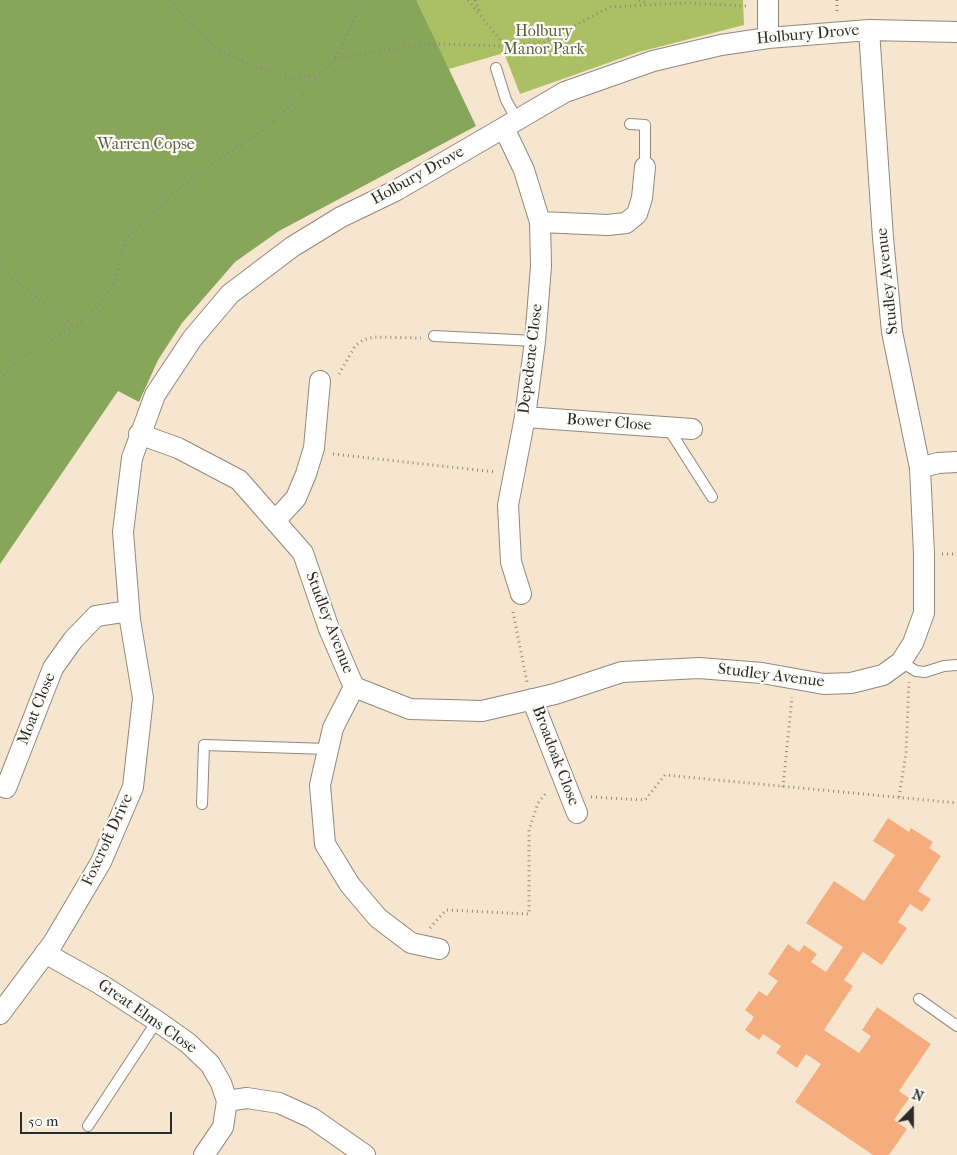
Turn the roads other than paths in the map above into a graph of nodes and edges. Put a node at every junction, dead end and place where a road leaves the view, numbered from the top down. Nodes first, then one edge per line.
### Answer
1 (768, 3) edge
2 (870, 30) junction
3 (957, 32) edge
4 (768, 38) junction
5 (496, 68) dead end
6 (511, 124) junction
7 (630, 124) dead end
8 (644, 167) joint
9 (540, 222) junction
10 (434, 336) road end
11 (535, 341) junction
12 (320, 381) road end
13 (525, 418) junction
14 (668, 428) junction
15 (692, 430) dead end
16 (139, 434) junction
17 (957, 462) edge
18 (920, 468) junction
19 (712, 497) dead end
20 (275, 521) junction
21 (521, 594) road end
22 (130, 611) junction
23 (904, 664) junction
24 (957, 665) edge
25 (354, 687) junction
26 (532, 699) junction
27 (328, 749) junction
28 (6, 788) dead end
29 (570, 796) road end
30 (202, 804) dead end
31 (439, 949) dead end
32 (45, 954) junction
33 (919, 999) dead end
34 (0, 1014) edge
35 (157, 1021) junction
36 (957, 1026) edge
37 (227, 1101) junction
38 (88, 1126) dead end
39 (204, 1155) edge
40 (365, 1155) edge

1 - 4 street
2 - 3 street, Holbury Drove
2 - 4 street, Holbury Drove
2 - 18 street, Studley Avenue
4 - 6 street, Holbury Drove
5 - 6 lane
6 - 9 street, Depedene Close
6 - 16 street, Holbury Drove
7 - 8 lane
8 - 9 street
9 - 11 street, Depedene Close
10 - 11 lane
11 - 13 street, Depedene Close
12 - 20 street
13 - 14 street, Bower Close
13 - 21 street, Depedene Close
14 - 15 street, Bower Close
14 - 19 lane
16 - 20 street, Studley Avenue
16 - 22 street, Holbury Drove
17 - 18 street
18 - 23 street, Studley Avenue
20 - 25 street, Studley Avenue
22 - 28 street, Moat Close
22 - 32 street, Foxcroft Drive
23 - 24 lane
23 - 26 street, Studley Avenue
25 - 26 street, Studley Avenue
25 - 27 street
26 - 29 street, Broadoak Close
27 - 30 lane
27 - 31 street
32 - 34 street, Foxcroft Drive
32 - 35 street, Great Elms Close
33 - 36 lane
35 - 37 street, Great Elms Close
35 - 38 lane
37 - 39 street, Great Elms Close
37 - 40 street

